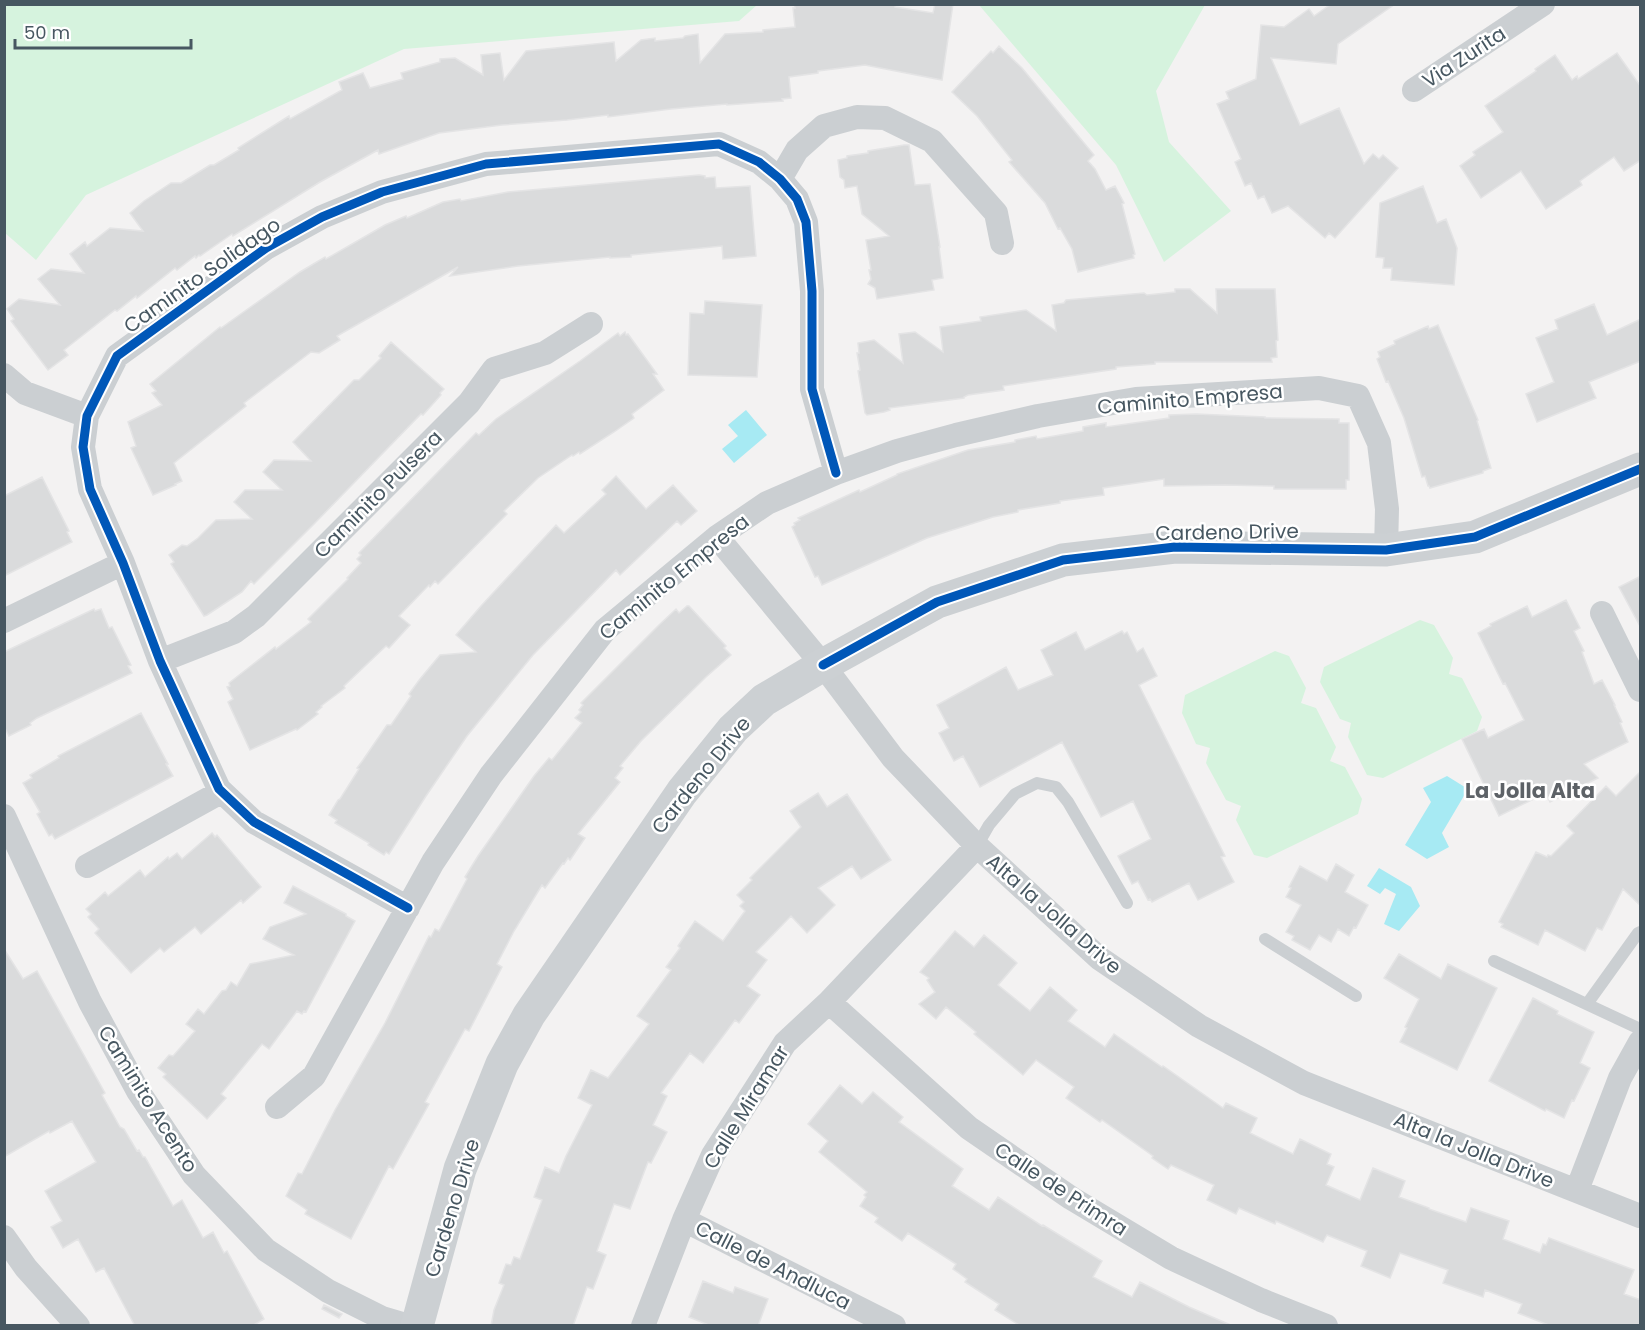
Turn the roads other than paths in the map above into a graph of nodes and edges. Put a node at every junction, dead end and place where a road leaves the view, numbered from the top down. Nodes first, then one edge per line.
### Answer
1 (1543, 4) edge
2 (1414, 90) dead end
3 (780, 179) junction
4 (1002, 243) dead end
5 (591, 324) dead end
6 (4, 375) edge
7 (87, 416) junction
8 (1641, 470) edge
9 (836, 473) junction
10 (717, 537) junction
11 (1386, 550) junction
12 (123, 563) junction
13 (1602, 613) dead end
14 (4, 621) edge
15 (160, 661) junction
16 (823, 665) junction
17 (1641, 690) edge
18 (221, 792) junction
19 (4, 816) edge
20 (977, 846) junction
21 (87, 866) dead end
22 (1127, 903) dead end
23 (408, 908) junction
24 (1641, 932) edge
25 (1265, 939) dead end
26 (1494, 961) dead end
27 (1356, 996) dead end
28 (829, 1002) junction
29 (1587, 1004) junction
30 (1641, 1029) edge
31 (1641, 1042) edge
32 (277, 1107) dead end
33 (1577, 1191) junction
34 (1641, 1216) edge
35 (684, 1220) junction
36 (4, 1237) edge
37 (78, 1326) edge
38 (409, 1326) edge
39 (417, 1326) edge
40 (643, 1326) edge
41 (894, 1326) edge
42 (1326, 1326) edge

1 - 2 street, Via Zurita
3 - 4 street
3 - 7 street, Caminito Solidago
3 - 9 street, Caminito Solidago
5 - 15 street, Caminito Pulsera
6 - 7 street
7 - 12 street, Caminito Solidago
8 - 11 street, Cardeno Drive
9 - 10 street, Caminito Empresa
9 - 11 street, Caminito Empresa
10 - 16 street, Alta la Jolla Drive
10 - 23 street, Caminito Empresa
11 - 16 street, Cardeno Drive
12 - 14 street
12 - 15 street, Caminito Solidago
13 - 17 street
15 - 18 street, Caminito Solidago
16 - 20 street, Alta la Jolla Drive
16 - 39 street, Cardeno Drive
18 - 21 street
18 - 23 street, Caminito Solidago
19 - 38 street, Caminito Acento
20 - 22 lane
20 - 28 street, Calle Miramar
20 - 33 street, Alta la Jolla Drive
23 - 32 street, Caminito Empresa
24 - 29 lane
25 - 27 lane
26 - 29 lane
28 - 35 street, Calle Miramar
28 - 42 street, Calle de Primra
29 - 30 lane
31 - 33 street
33 - 34 street, Alta la Jolla Drive
35 - 40 street, Calle Miramar
35 - 41 street, Calle de Andluca
36 - 37 street

